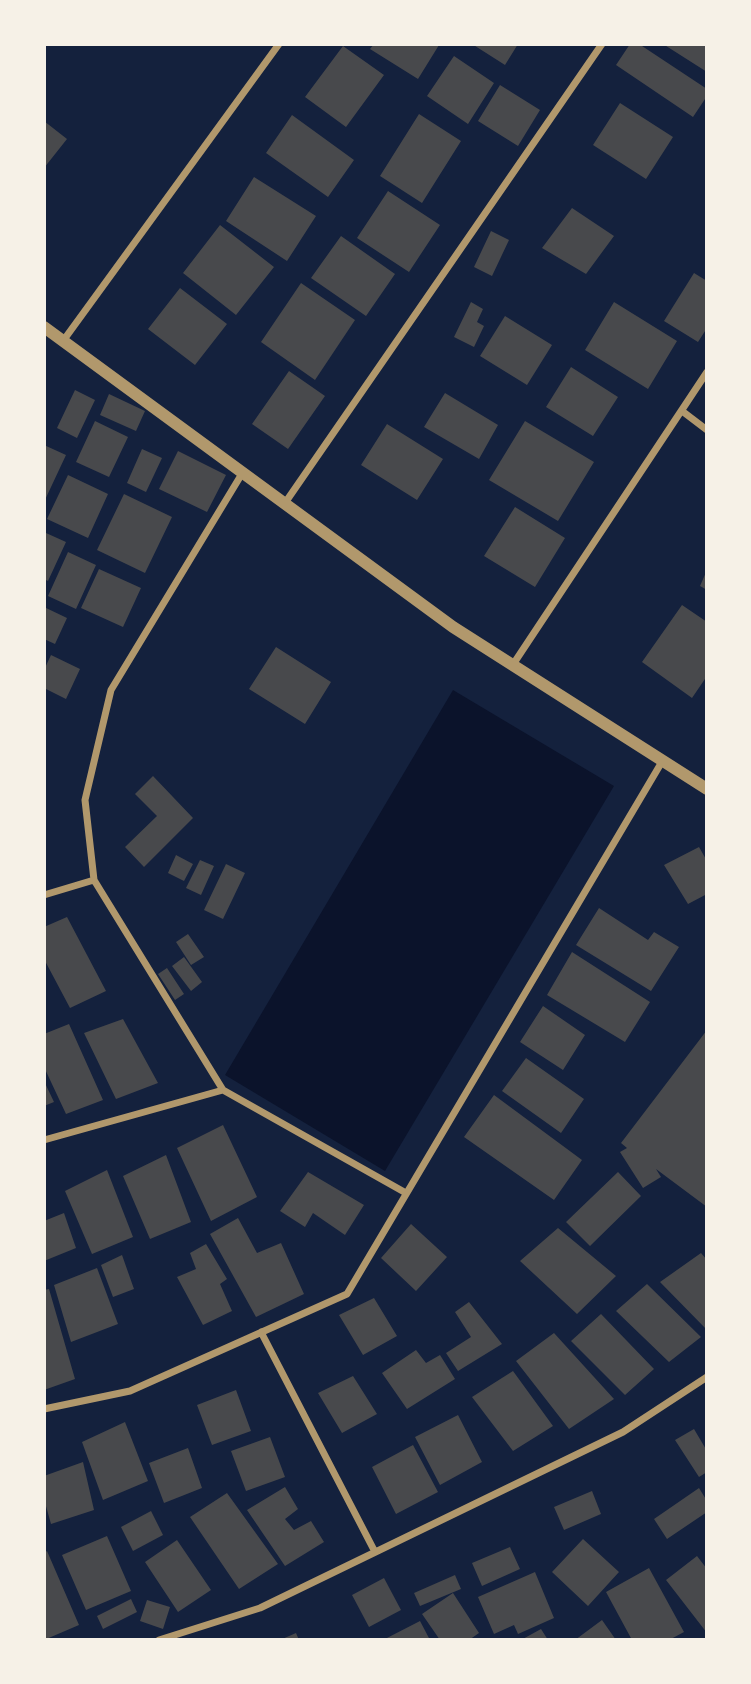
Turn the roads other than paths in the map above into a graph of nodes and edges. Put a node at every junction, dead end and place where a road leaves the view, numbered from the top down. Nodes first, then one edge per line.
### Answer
1 (279, 44) edge
2 (602, 44) edge
3 (44, 327) edge
4 (63, 341) junction
5 (707, 372) edge
6 (682, 411) junction
7 (707, 430) edge
8 (243, 472) junction
9 (285, 503) junction
10 (511, 666) junction
11 (664, 759) junction
12 (707, 789) edge
13 (94, 880) junction
14 (44, 895) edge
15 (223, 1090) junction
16 (44, 1140) edge
17 (407, 1193) junction
18 (261, 1332) junction
19 (707, 1377) edge
20 (44, 1409) edge
21 (375, 1552) junction
22 (159, 1640) edge

1 - 4 street
2 - 9 street
3 - 4 street
4 - 8 street
5 - 6 street
6 - 7 street
6 - 10 street
8 - 9 street
8 - 13 street
9 - 10 street
10 - 11 street
11 - 12 street
11 - 17 street
13 - 14 street
13 - 15 street
15 - 16 street
15 - 17 street
17 - 18 street
18 - 20 street
18 - 21 street
19 - 21 street
21 - 22 street

